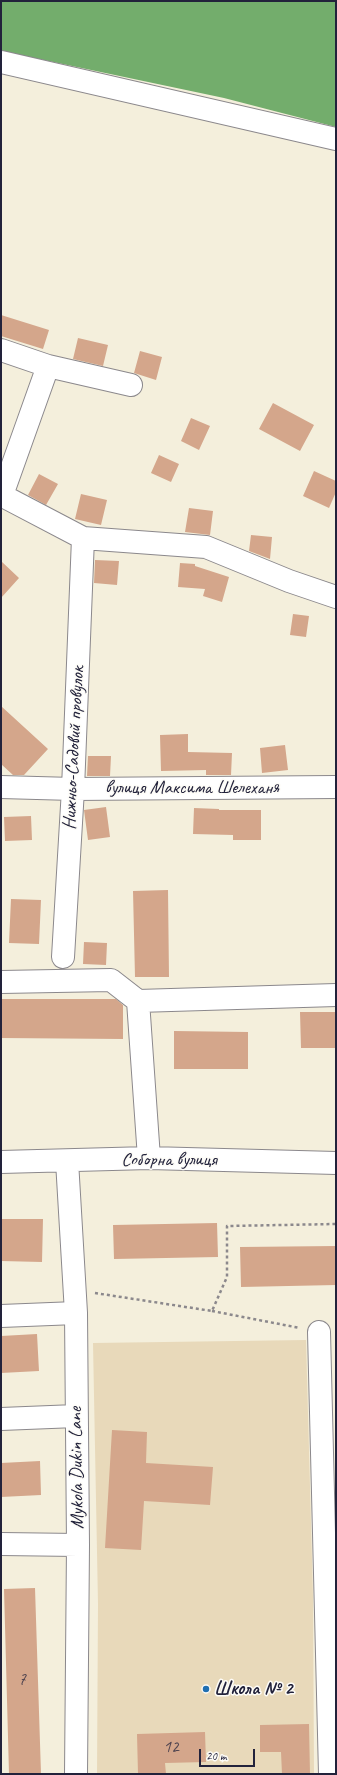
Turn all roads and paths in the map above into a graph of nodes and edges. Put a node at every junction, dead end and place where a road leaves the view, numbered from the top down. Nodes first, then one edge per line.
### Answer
1 (1, 62) edge
2 (336, 139) edge
3 (1, 350) edge
4 (48, 366) junction
5 (131, 385) dead end
6 (1, 495) edge
7 (83, 538) junction
8 (336, 597) edge
9 (1, 787) edge
10 (336, 787) edge
11 (73, 789) junction
12 (63, 958) dead end
13 (1, 982) edge
14 (336, 995) edge
15 (138, 1002) junction
16 (149, 1158) junction
17 (67, 1161) junction
18 (1, 1162) edge
19 (336, 1163) edge
20 (336, 1224) edge
21 (74, 1290) junction
22 (212, 1311) junction
23 (76, 1313) junction
24 (1, 1316) edge
25 (319, 1332) joint
26 (76, 1416) junction
27 (1, 1419) edge
28 (1, 1544) edge
29 (78, 1545) junction
30 (76, 1774) edge
31 (330, 1774) edge

1 - 2 street
3 - 4 street
4 - 5 street
4 - 6 street
6 - 7 street
7 - 8 street
7 - 11 street, Нижньо-Садовий провулок
9 - 11 street, вулиця Максима Шелеханя
10 - 11 street, вулиця Максима Шелеханя
11 - 12 street, Нижньо-Садовий провулок
13 - 15 street
14 - 15 street
15 - 16 street
16 - 17 street, Соборна вулиця
16 - 19 street, Соборна вулиця
17 - 18 street, Соборна вулиця
17 - 21 street, Mykola Dukin Lane
20 - 22 path
21 - 22 path
21 - 23 street, Mykola Dukin Lane
22 - 25 path
23 - 24 street
23 - 26 street, Mykola Dukin Lane
25 - 31 street
26 - 27 street
26 - 29 street, Mykola Dukin Lane
28 - 29 street
29 - 30 street, Mykola Dukin Lane

